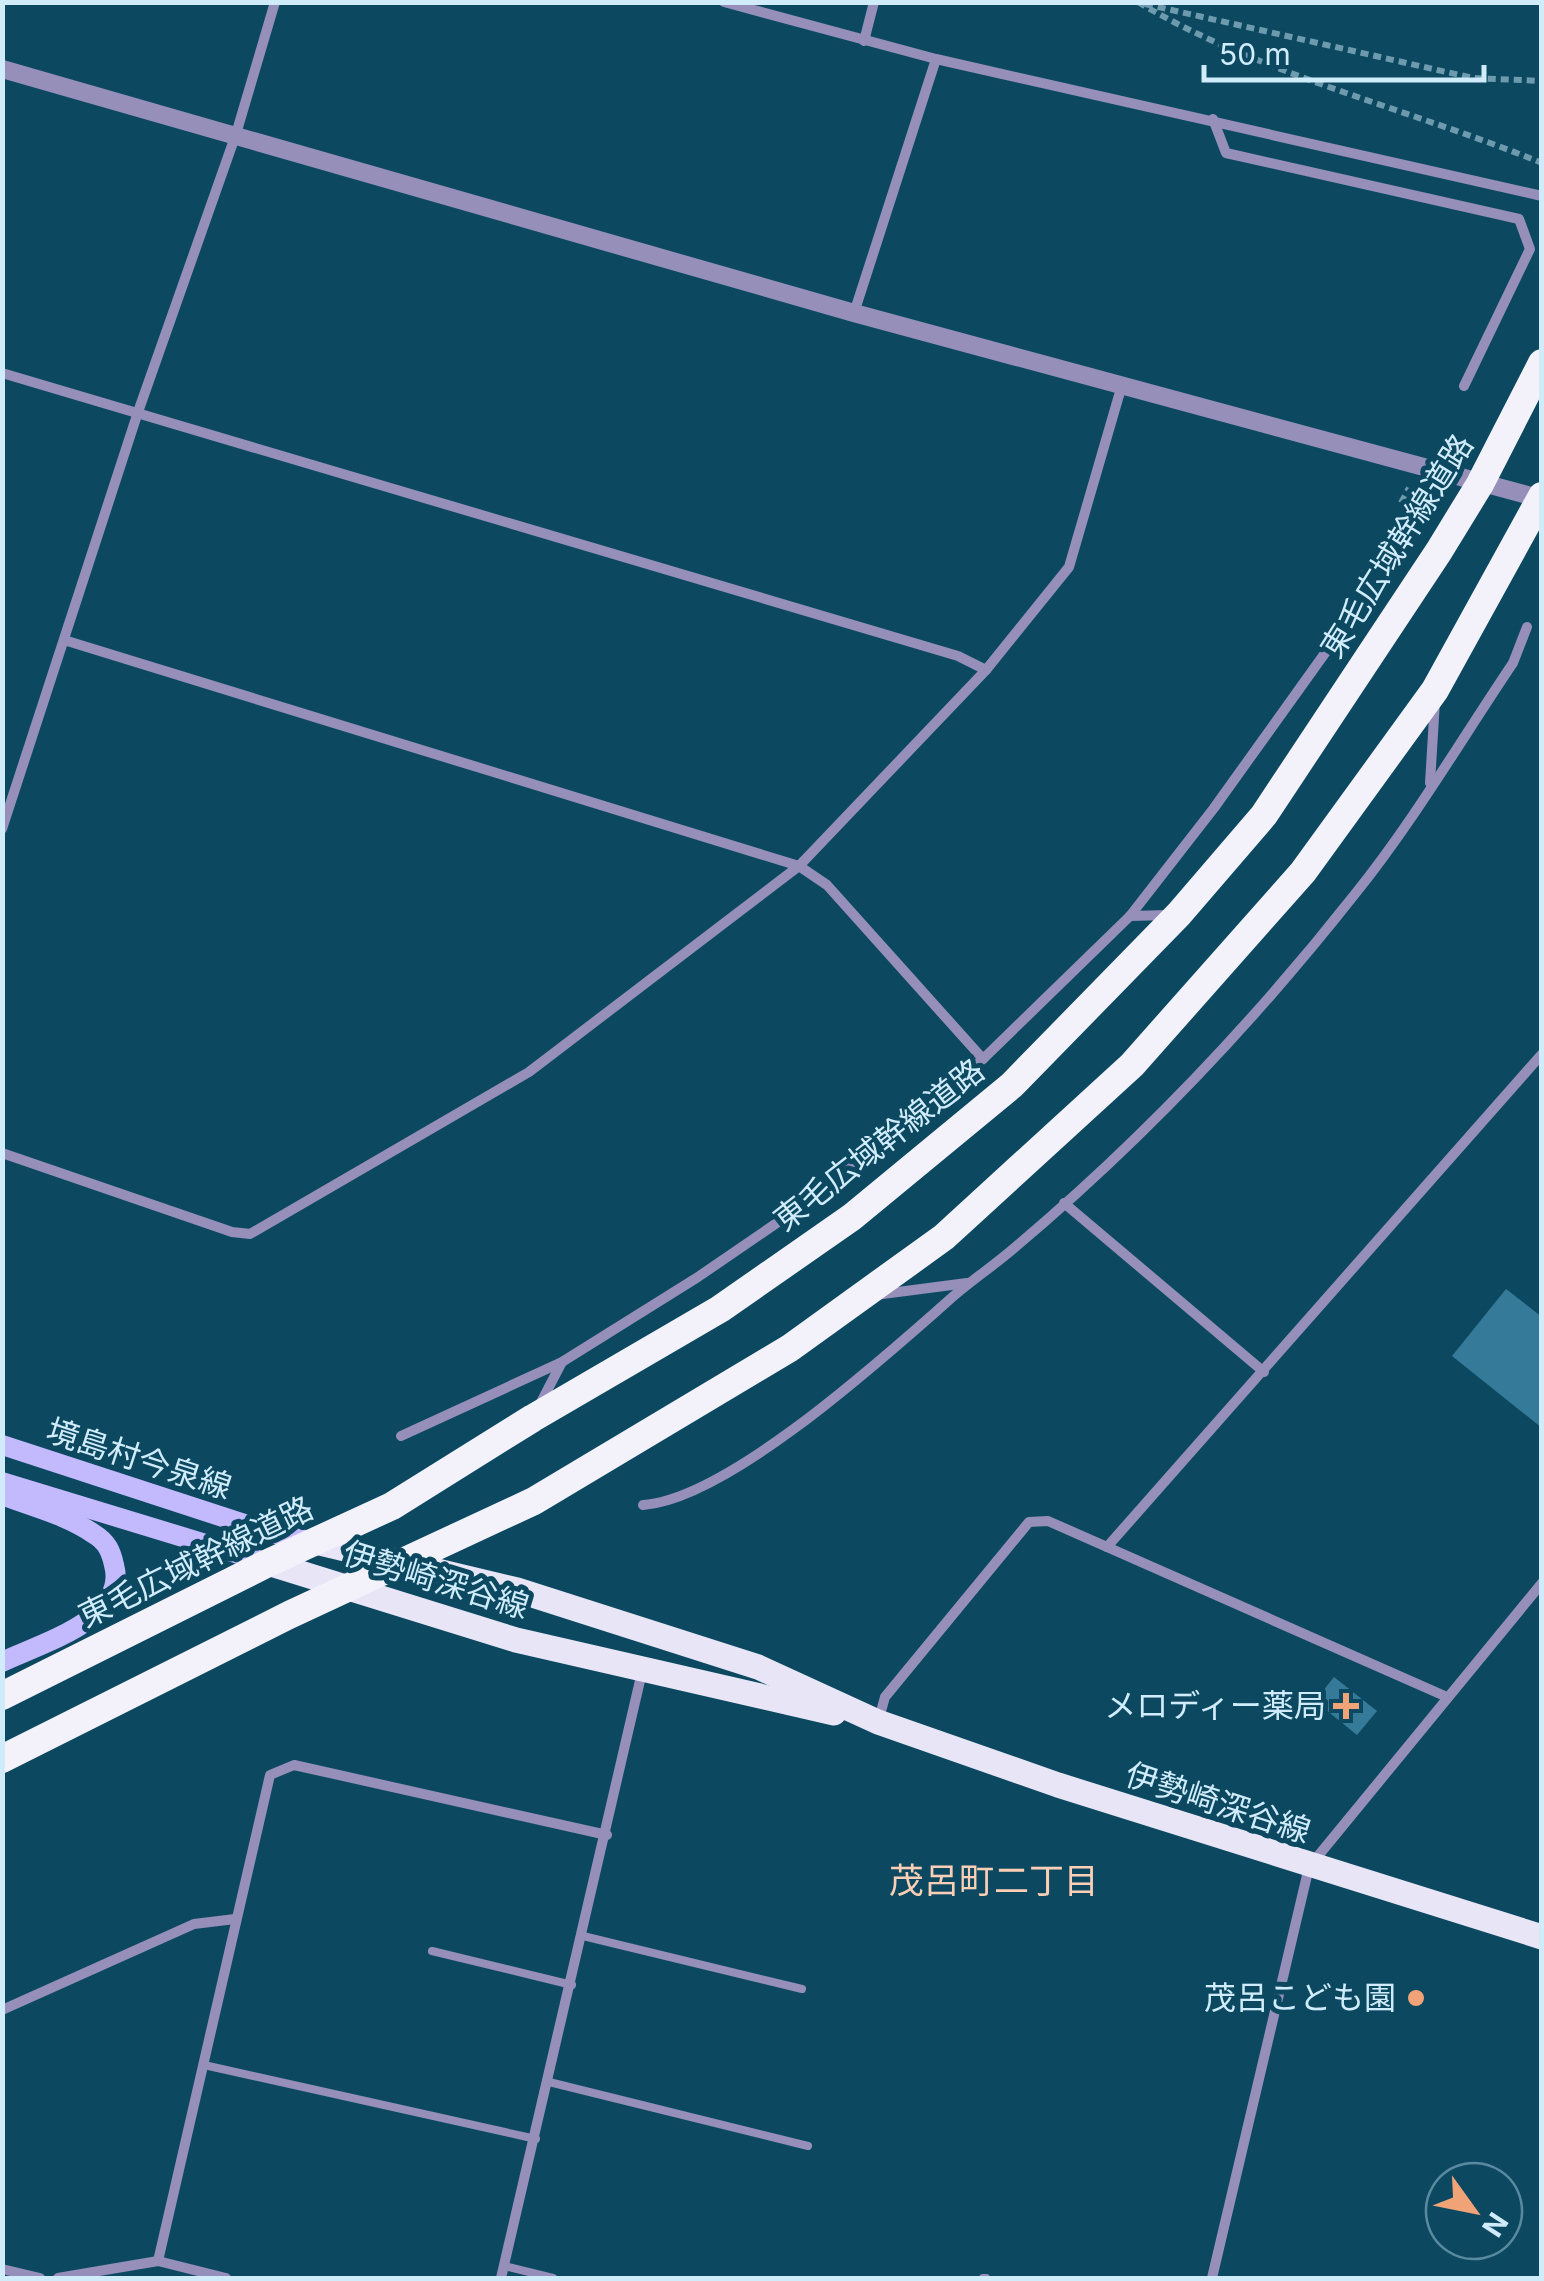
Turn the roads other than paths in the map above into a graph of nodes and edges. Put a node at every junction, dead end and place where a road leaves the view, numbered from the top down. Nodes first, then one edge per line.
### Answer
1 (276, 2) edge
2 (724, 2) edge
3 (874, 2) edge
4 (864, 41) junction
5 (936, 59) junction
6 (2, 69) edge
7 (1213, 119) junction
8 (236, 134) junction
9 (1542, 196) edge
10 (854, 313) junction
11 (1542, 362) edge
12 (2, 373) edge
13 (1122, 385) junction
14 (1464, 386) dead end
15 (138, 412) junction
16 (1480, 484) junction
17 (1541, 498) edge
18 (1366, 574) dead end
19 (1527, 627) dead end
20 (64, 640) junction
21 (986, 670) junction
22 (1436, 690) junction
23 (1430, 787) junction
24 (2, 829) edge
25 (799, 866) junction
26 (1179, 914) junction
27 (1130, 916) junction
28 (1542, 1054) edge
29 (983, 1059) junction
30 (2, 1153) edge
31 (1064, 1204) junction
32 (968, 1283) junction
33 (866, 1295) junction
34 (562, 1362) junction
35 (1264, 1372) junction
36 (533, 1418) junction
37 (401, 1436) dead end
38 (2, 1446) edge
39 (2, 1482) edge
40 (2, 1495) edge
41 (643, 1505) dead end
42 (316, 1542) junction
43 (1107, 1547) junction
44 (268, 1562) junction
45 (407, 1562) junction
46 (1542, 1582) edge
47 (353, 1586) junction
48 (2, 1662) edge
49 (642, 1670) junction
50 (2, 1696) edge
51 (1447, 1697) junction
52 (878, 1722) junction
53 (2, 1759) edge
54 (607, 1835) junction
55 (1309, 1868) junction
56 (234, 1919) junction
57 (583, 1936) junction
58 (1542, 1937) edge
59 (432, 1951) dead end
60 (572, 1985) junction
61 (802, 1988) dead end
62 (2, 2010) edge
63 (204, 2065) junction
64 (549, 2082) junction
65 (536, 2139) junction
66 (808, 2146) dead end
67 (158, 2262) junction
68 (2, 2269) edge
69 (503, 2272) edge
70 (40, 2278) edge
71 (58, 2278) edge
72 (226, 2278) edge
73 (552, 2278) edge
74 (1212, 2278) edge

1 - 8 street
2 - 4 street
3 - 4 street
4 - 5 street
5 - 7 street
5 - 10 street
6 - 8 street
7 - 9 street
7 - 14 street
8 - 10 street
8 - 15 street
10 - 13 street
11 - 16 highway, 東毛広域幹線道路
12 - 15 street
13 - 16 street
13 - 21 street
15 - 20 street
15 - 21 street
16 - 17 street
16 - 26 highway, 東毛広域幹線道路
17 - 22 highway
18 - 27 street
19 - 23 street
20 - 24 street
20 - 25 street
21 - 25 street
22 - 23 street
22 - 33 highway
23 - 31 street
25 - 29 street
25 - 30 street
26 - 27 street
26 - 36 highway, 東毛広域幹線道路
27 - 29 street
28 - 35 street
29 - 34 street
31 - 32 street
31 - 35 street
32 - 33 street
32 - 41 street
33 - 45 highway
34 - 36 street
34 - 37 street
35 - 43 street
36 - 42 highway, 東毛広域幹線道路
38 - 42 main road, 境島村今泉線
39 - 44 main road, 境島村今泉線
40 - 48 main road
42 - 44 highway, 東毛広域幹線道路
42 - 45 main road, 伊勢崎深谷線
43 - 51 street
43 - 52 street
44 - 47 main road, 伊勢崎深谷線
44 - 50 highway, 東毛広域幹線道路
45 - 47 highway
45 - 52 main road, 伊勢崎深谷線
46 - 51 street
47 - 49 main road, 伊勢崎深谷線
47 - 53 highway
49 - 52 main road, 伊勢崎深谷線
49 - 54 street
51 - 55 street
52 - 55 main road, 伊勢崎深谷線
54 - 56 street
54 - 57 street
55 - 58 main road, 伊勢崎深谷線
55 - 74 street
56 - 62 street
56 - 63 street
57 - 60 street
57 - 61 lane
59 - 60 lane
60 - 64 street
63 - 65 lane
63 - 67 street
64 - 65 street
64 - 66 lane
65 - 69 street
67 - 71 street
67 - 72 street
68 - 70 street
69 - 73 lane

